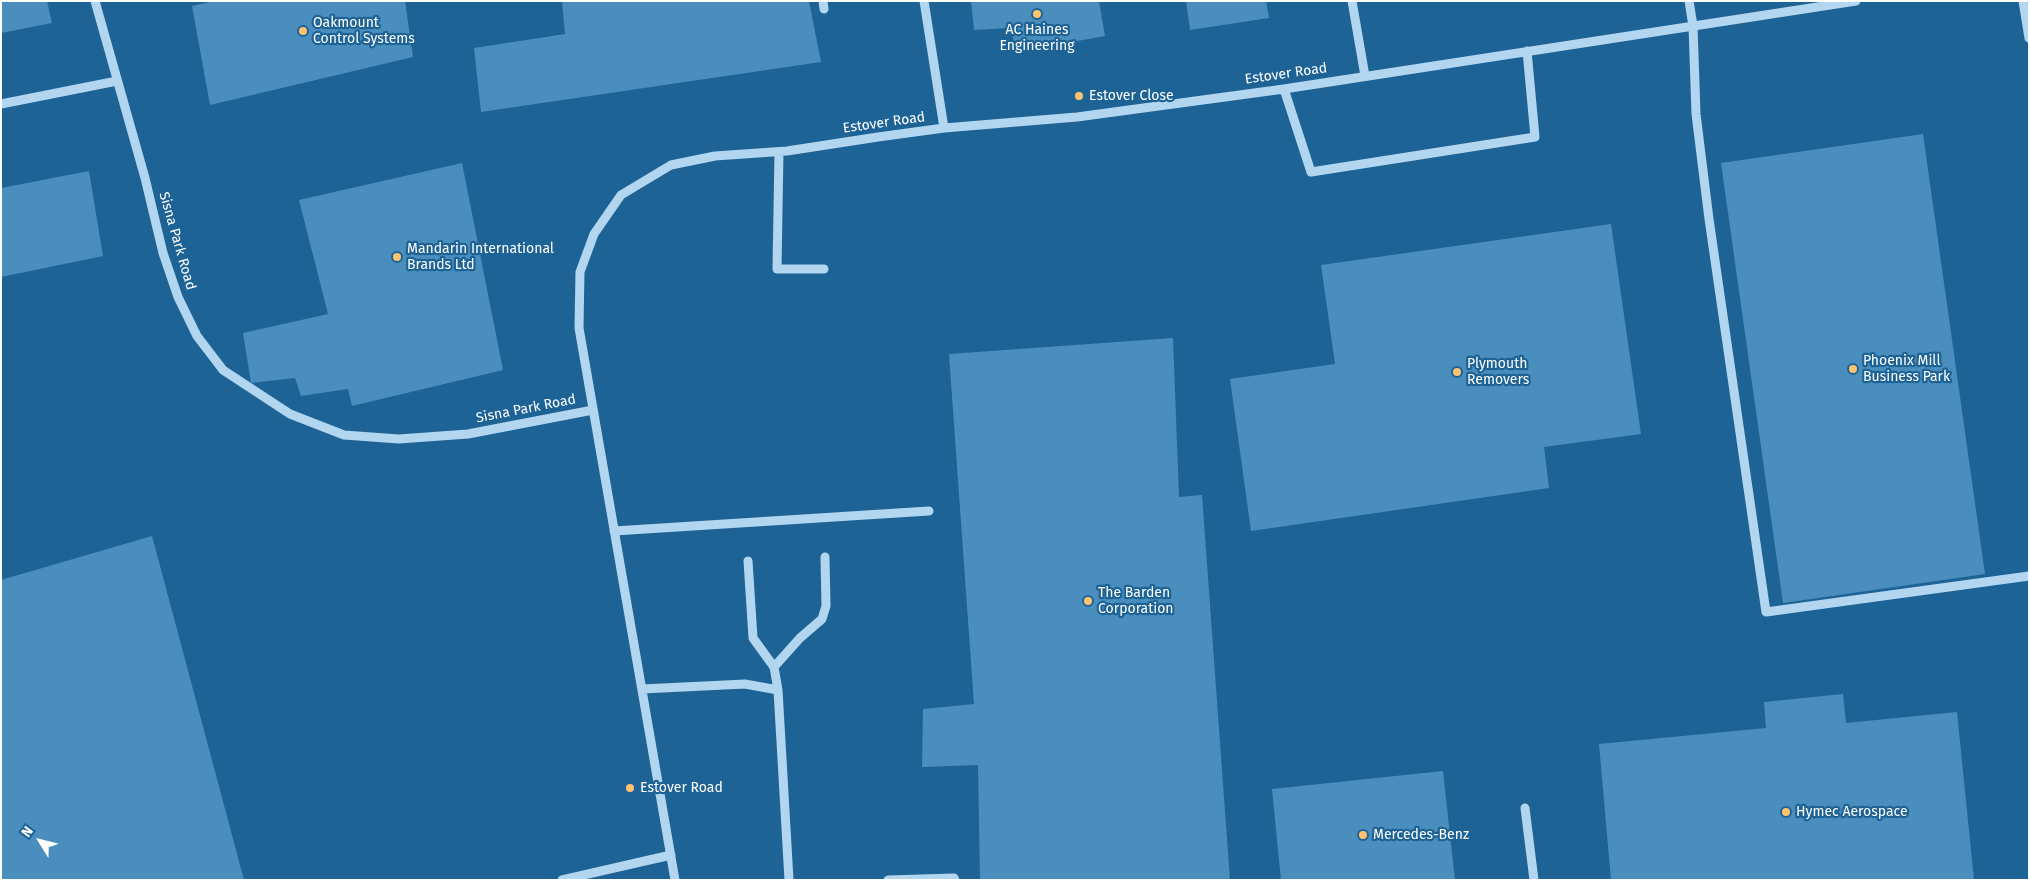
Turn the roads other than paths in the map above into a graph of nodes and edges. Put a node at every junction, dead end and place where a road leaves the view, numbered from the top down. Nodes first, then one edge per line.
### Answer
1 (95, 1) edge
2 (924, 1) edge
3 (1352, 1) edge
4 (1689, 1) edge
5 (1856, 1) edge
6 (2024, 1) edge
7 (1693, 26) junction
8 (2029, 38) edge
9 (1527, 51) junction
10 (1364, 76) junction
11 (117, 81) junction
12 (1284, 89) junction
13 (1, 104) edge
14 (944, 128) junction
15 (779, 152) junction
16 (824, 269) dead end
17 (593, 410) junction
18 (929, 511) dead end
19 (614, 531) junction
20 (826, 557) dead end
21 (748, 561) dead end
22 (2029, 576) edge
23 (774, 668) junction
24 (642, 689) junction
25 (778, 690) junction
26 (1526, 808) dead end
27 (671, 856) junction
28 (562, 880) edge
29 (675, 880) edge
30 (788, 880) edge
31 (888, 880) edge
32 (955, 880) edge
33 (1534, 880) edge

1 - 11 street, Sisna Park Road
2 - 14 street
3 - 10 street
4 - 7 street
5 - 7 street, Estover Road
6 - 8 street
7 - 9 street, Estover Road
7 - 22 street
9 - 10 street, Estover Road
9 - 12 street
10 - 12 street, Estover Road
11 - 13 street
11 - 17 street, Sisna Park Road
12 - 14 street, Estover Road
14 - 15 street, Estover Road
15 - 16 street
15 - 17 street, Estover Road
17 - 19 street, Estover Road
18 - 19 street
19 - 24 street, Estover Road
20 - 23 street
21 - 23 street
23 - 25 street
24 - 25 street
24 - 27 street, Estover Road
25 - 30 street
26 - 33 street
27 - 28 street
27 - 29 street, Estover Road
31 - 32 street

